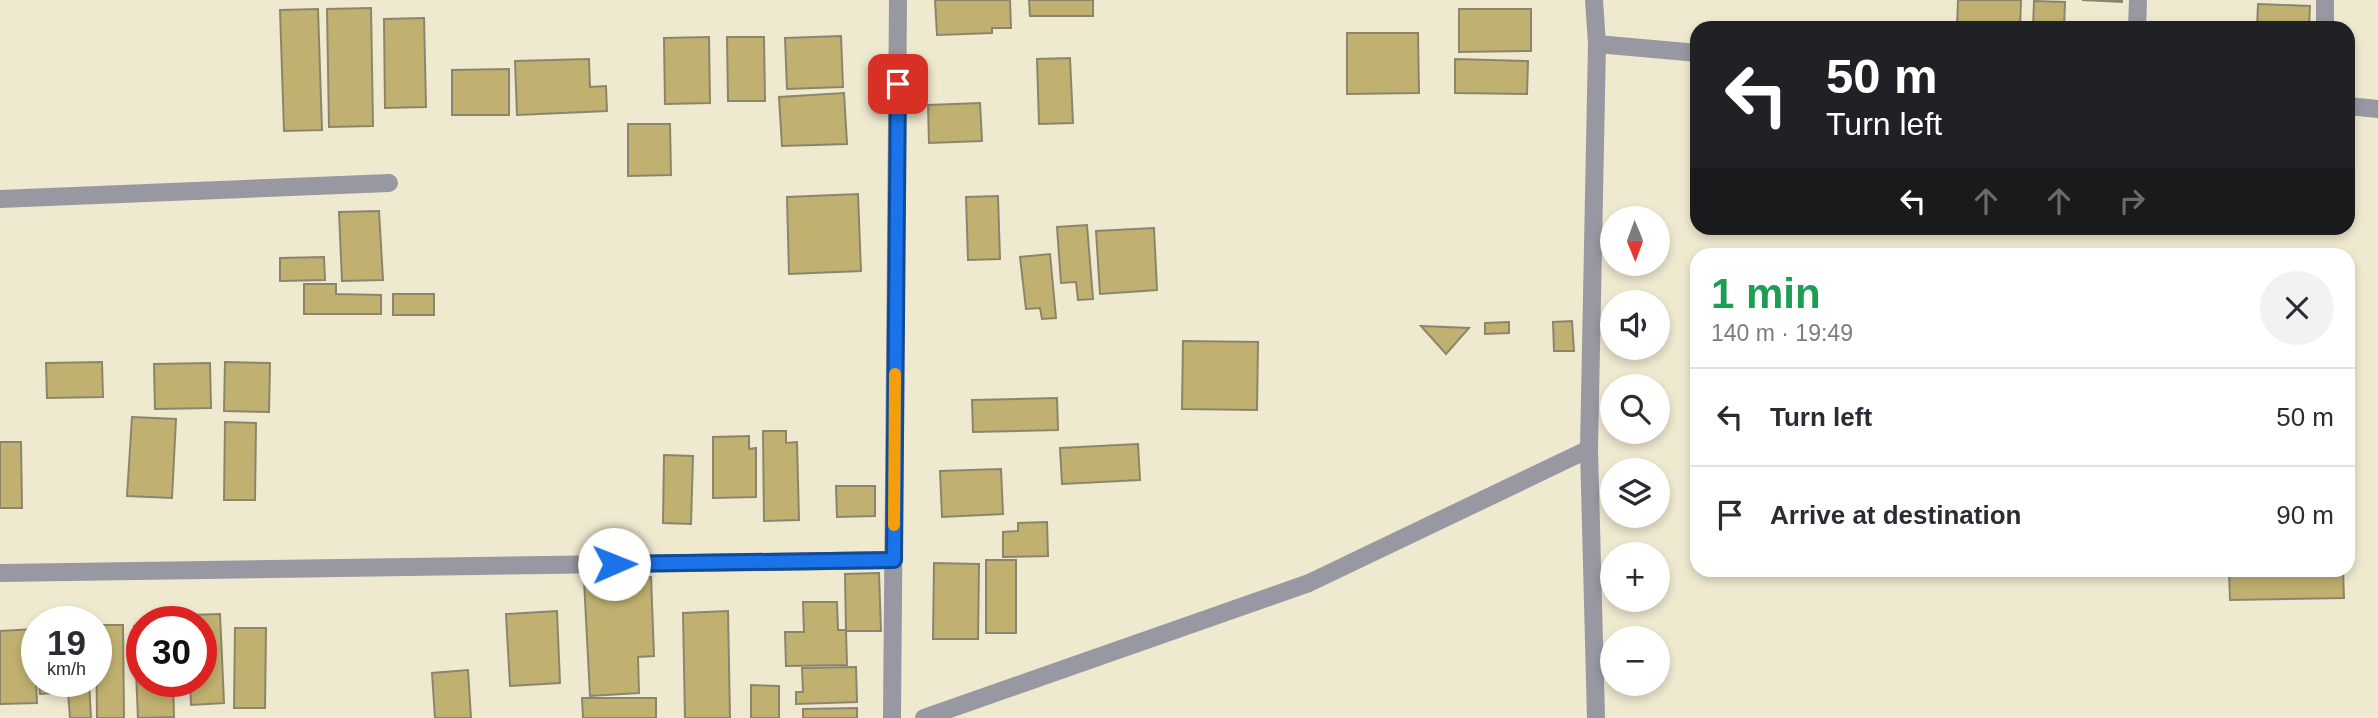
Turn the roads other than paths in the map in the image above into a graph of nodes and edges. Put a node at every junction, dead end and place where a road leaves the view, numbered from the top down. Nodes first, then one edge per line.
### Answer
1 (898, 0) edge
2 (1594, 0) edge
3 (2138, 0) edge
4 (2325, 0) edge
5 (2137, 21) edge
6 (2325, 21) edge
7 (1597, 44) junction
8 (1690, 52) edge
9 (2355, 107) edge
10 (2378, 109) edge
11 (389, 183) dead end
12 (0, 199) edge
13 (1589, 449) junction
14 (894, 560) junction
15 (0, 573) edge
16 (892, 718) edge
17 (924, 718) edge
18 (1596, 718) edge

1 - 14 street
2 - 7 street
3 - 5 street
4 - 6 street
7 - 8 street
7 - 13 street
9 - 10 street
11 - 12 street
13 - 17 street
13 - 18 street
14 - 15 street
14 - 16 street

